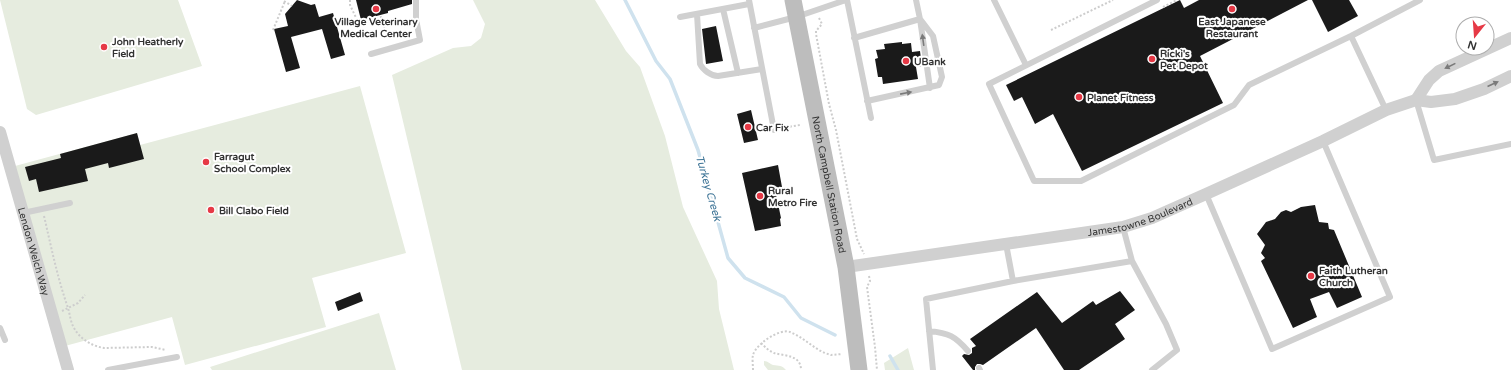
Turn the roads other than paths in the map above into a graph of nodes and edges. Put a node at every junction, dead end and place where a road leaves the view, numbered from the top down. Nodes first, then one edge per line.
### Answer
1 (416, 0) edge
2 (793, 0) edge
3 (846, 0) edge
4 (916, 0) edge
5 (994, 0) edge
6 (1157, 0) edge
7 (1420, 0) edge
8 (749, 2) edge
9 (723, 9) junction
10 (697, 14) junction
11 (680, 17) dead end
12 (796, 17) junction
13 (920, 18) junction
14 (754, 28) junction
15 (1351, 36) junction
16 (854, 38) junction
17 (1511, 38) edge
18 (371, 54) dead end
19 (1026, 65) junction
20 (762, 69) junction
21 (738, 73) junction
22 (1511, 76) edge
23 (930, 88) junction
24 (1416, 100) junction
25 (867, 101) junction
26 (1386, 110) junction
27 (871, 118) dead end
28 (774, 130) dead end
29 (0, 132) edge
30 (1323, 141) junction
31 (1511, 144) edge
32 (1206, 194) junction
33 (70, 203) dead end
34 (23, 213) junction
35 (1123, 227) junction
36 (1006, 244) junction
37 (1132, 261) junction
38 (846, 267) junction
39 (1013, 281) junction
40 (0, 328) edge
41 (929, 331) junction
42 (5, 340) dead end
43 (968, 351) dead end
44 (176, 357) road end
45 (68, 370) edge
46 (108, 370) edge
47 (859, 370) edge
48 (933, 370) edge
49 (1152, 370) edge

1 - 18 lane
2 - 12 main road, North Campbell Station Road
3 - 12 lane
3 - 16 lane
4 - 13 lane
5 - 19 lane
6 - 19 lane
7 - 15 lane
8 - 9 lane
8 - 14 lane
9 - 10 lane
9 - 21 lane
10 - 11 lane
10 - 21 lane
12 - 14 lane
12 - 38 main road, North Campbell Station Road
13 - 16 lane
23 -> 13 lane
13 - 23 lane
14 - 20 lane
15 - 19 lane
15 - 26 lane
16 - 25 lane
17 -> 24 street
20 - 21 lane
20 - 28 lane
24 -> 22 street, Jamestowne Boulevard
25 -> 23 lane
24 - 26 street, Jamestowne Boulevard
24 - 31 lane
25 - 27 lane
26 - 30 street, Jamestowne Boulevard
29 - 34 street, Lendon Welch Way
30 - 32 street, Jamestowne Boulevard
30 - 32 lane
32 - 35 street, Jamestowne Boulevard
33 - 34 lane
34 - 45 street, Lendon Welch Way
35 - 36 street, Jamestowne Boulevard
35 - 37 lane
36 - 38 street, Jamestowne Boulevard
36 - 39 lane
37 - 39 lane
37 - 49 lane
38 - 47 main road, North Campbell Station Road
39 - 41 lane
40 - 42 lane
41 - 43 lane
41 - 48 lane
44 - 46 lane

